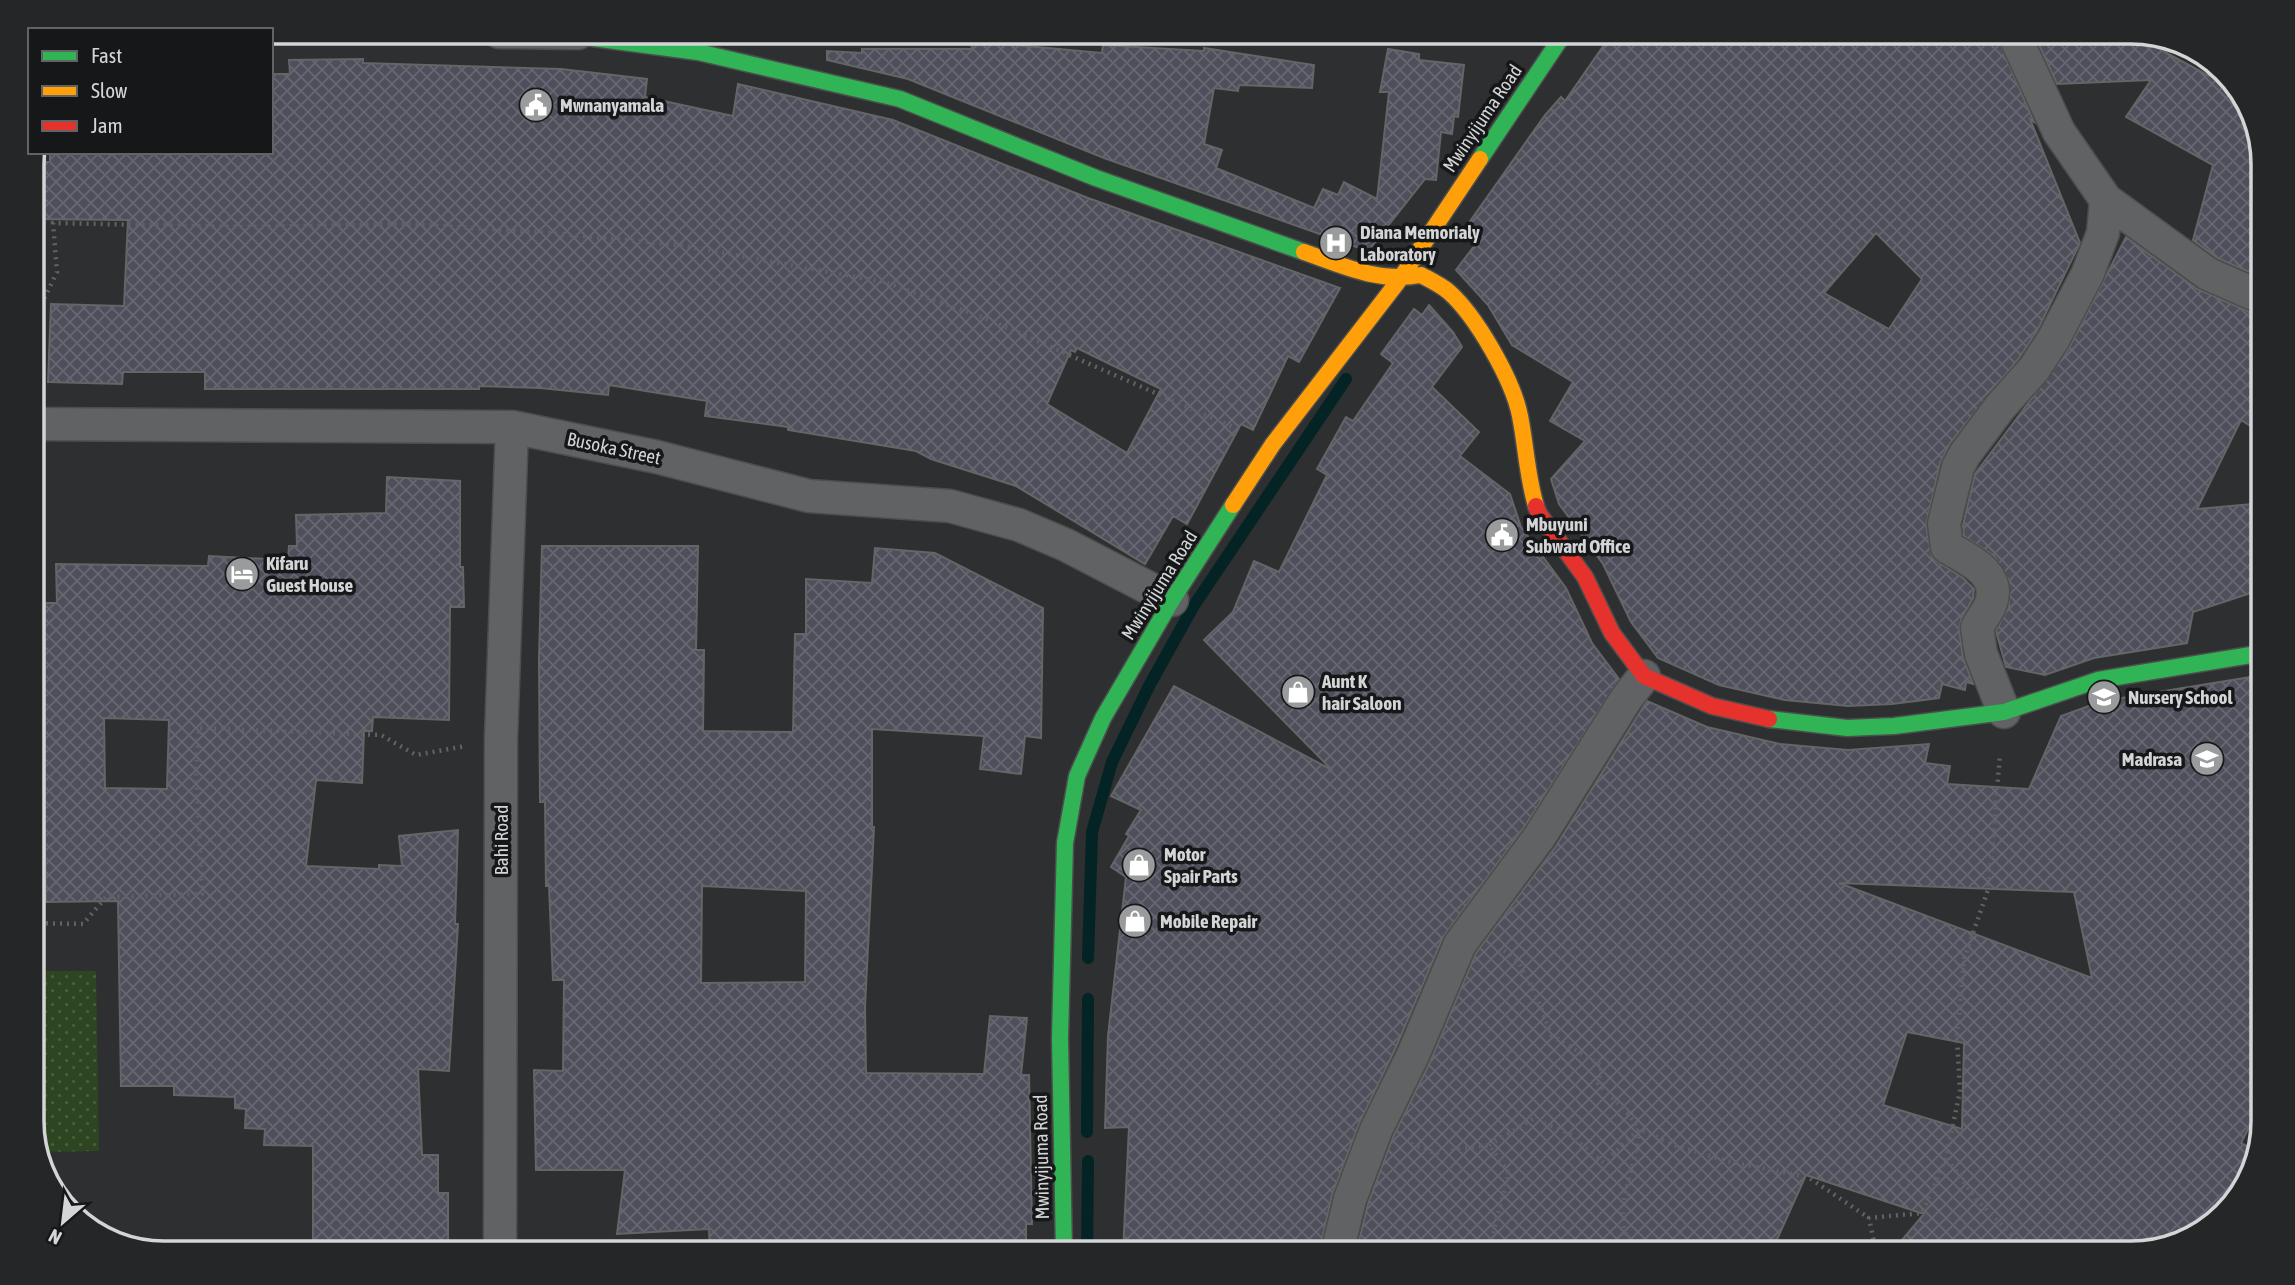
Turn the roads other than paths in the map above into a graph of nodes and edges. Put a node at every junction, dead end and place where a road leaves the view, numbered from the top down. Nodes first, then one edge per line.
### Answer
1 (638, 44) edge
2 (1556, 44) edge
3 (2018, 44) edge
4 (2106, 200) junction
5 (1400, 279) junction
6 (2251, 293) edge
7 (44, 424) edge
8 (512, 427) junction
9 (1172, 600) junction
10 (2251, 655) edge
11 (1644, 676) junction
12 (2004, 712) junction
13 (500, 1241) edge
14 (1064, 1241) edge
15 (1339, 1241) edge

1 - 5 street
2 - 5 street, Mwinyijuma Road
3 - 4 street
4 - 6 street
4 - 12 street
5 - 9 street, Mwinyijuma Road
5 - 11 street
7 - 8 street, Busoka Street
8 - 9 street, Busoka Street
8 - 13 street, Bahi Road
9 - 14 street, Mwinyijuma Road
10 - 12 street
11 - 12 street
11 - 15 street

